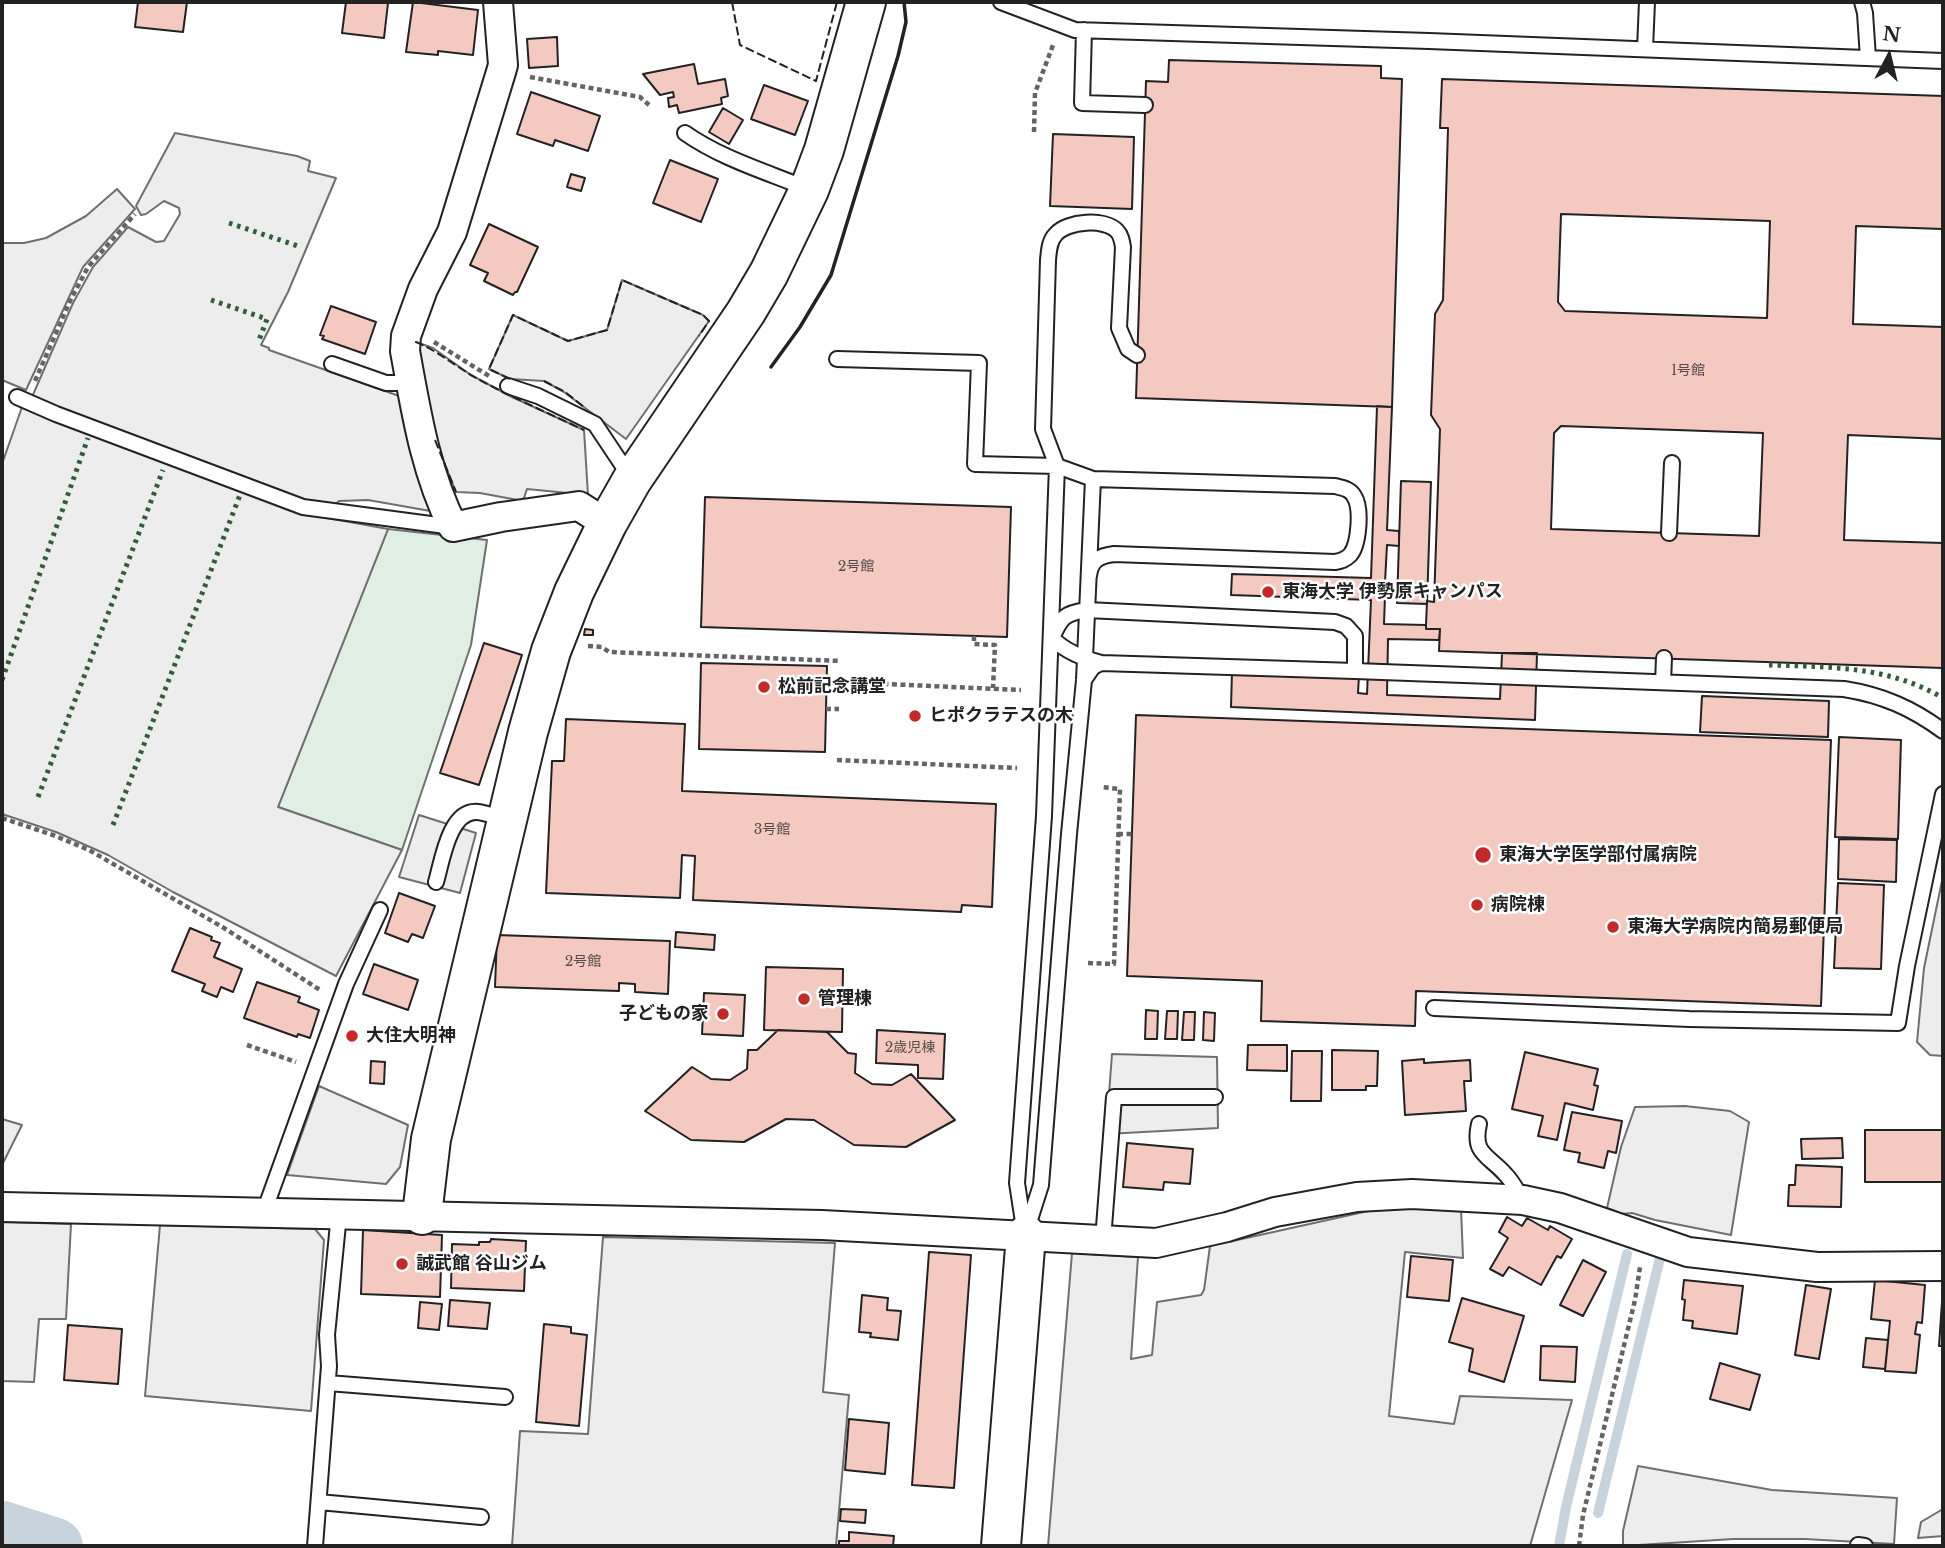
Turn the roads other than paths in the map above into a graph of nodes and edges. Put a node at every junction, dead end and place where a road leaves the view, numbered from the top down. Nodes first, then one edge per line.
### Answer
1 (498, 2) edge
2 (866, 2) edge
3 (1000, 2) edge
4 (1647, 2) edge
5 (1862, 2) edge
6 (1084, 30) junction
7 (1645, 49) junction
8 (1868, 58) junction
9 (1943, 61) edge
10 (1145, 105) dead end
11 (685, 133) dead end
12 (809, 190) junction
13 (1137, 355) dead end
14 (838, 359) dead end
15 (332, 364) dead end
16 (411, 383) junction
17 (508, 386) road end
18 (22, 399) road end
19 (1672, 463) dead end
20 (1057, 466) junction
21 (1093, 478) junction
22 (632, 480) junction
23 (607, 524) junction
24 (453, 527) junction
25 (1670, 533) dead end
26 (1089, 576) junction
27 (1087, 610) junction
28 (1052, 638) junction
29 (1085, 658) junction
30 (1664, 658) dead end
31 (1101, 663) junction
32 (1355, 671) junction
33 (1084, 680) junction
34 (1663, 682) junction
35 (1943, 731) edge
36 (1943, 794) edge
37 (506, 819) junction
38 (436, 882) dead end
39 (380, 910) dead end
40 (1434, 1008) dead end
41 (1215, 1097) dead end
42 (1479, 1124) dead end
43 (1523, 1200) junction
44 (2, 1208) edge
45 (264, 1212) junction
46 (339, 1214) junction
47 (422, 1215) junction
48 (1026, 1235) junction
49 (1103, 1240) junction
50 (1943, 1266) edge
51 (328, 1383) junction
52 (505, 1397) dead end
53 (318, 1502) junction
54 (481, 1517) dead end
55 (315, 1546) edge
56 (1001, 1546) edge

1 - 16 street
2 - 12 street
3 - 6 lane
4 - 7 lane
5 - 8 lane
6 - 7 lane
6 - 10 lane
7 - 8 lane
8 - 9 lane
11 - 12 lane
12 - 22 street
13 - 20 lane
14 - 20 lane
15 - 16 lane
16 - 24 street
17 - 22 lane
18 - 24 lane
19 - 25 lane
20 - 21 lane
20 - 28 lane
21 - 26 lane
21 - 26 lane
22 - 23 street
23 - 24 street
23 - 37 street
26 - 27 lane
27 - 28 lane
27 - 29 lane
27 - 32 lane
28 - 29 lane
28 - 48 lane
29 - 31 lane
29 - 33 lane
30 - 34 lane
31 - 32 lane
31 - 33 lane
32 - 34 lane
33 - 48 lane
34 - 35 lane
36 - 40 lane
37 - 38 lane
37 - 47 street
39 - 45 lane
41 - 49 lane
42 - 43 lane
43 - 49 street
43 - 50 street
44 - 45 street
45 - 46 street
46 - 47 street
46 - 51 lane
47 - 48 street
48 - 49 street
48 - 56 street
51 - 52 lane
51 - 53 lane
53 - 54 lane
53 - 55 lane

